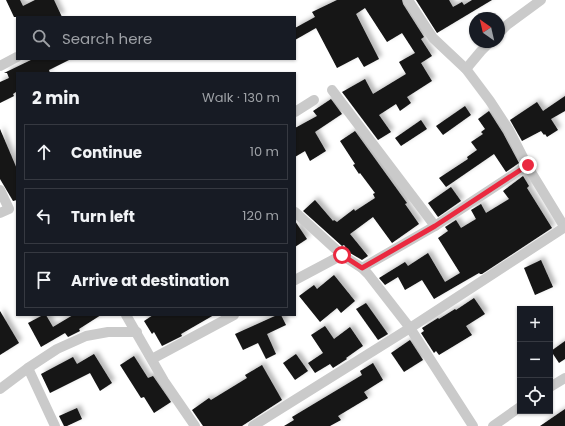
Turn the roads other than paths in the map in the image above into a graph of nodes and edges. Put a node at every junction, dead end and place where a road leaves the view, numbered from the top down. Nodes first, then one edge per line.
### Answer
1 (408, 0) edge
2 (540, 0) edge
3 (505, 27) edge
4 (485, 48) edge
5 (16, 58) edge
6 (0, 66) edge
7 (466, 69) junction
8 (332, 90) dead end
9 (314, 100) dead end
10 (296, 111) edge
11 (528, 165) junction
12 (0, 190) edge
13 (9, 209) edge
14 (296, 213) edge
15 (435, 226) junction
16 (565, 228) edge
17 (342, 255) junction
18 (362, 268) junction
19 (296, 279) edge
20 (127, 316) edge
21 (232, 316) edge
22 (410, 328) junction
23 (137, 332) junction
24 (152, 359) junction
25 (28, 368) junction
26 (565, 378) edge
27 (553, 385) edge
28 (0, 389) edge
29 (517, 409) edge
30 (55, 426) edge
31 (195, 426) edge
32 (253, 426) edge
33 (473, 426) edge
34 (493, 426) edge

1 - 7 street
2 - 3 street
4 - 7 street
5 - 6 street
7 - 11 street
8 - 15 street
9 - 10 street
11 - 15 street
11 - 16 street
12 - 13 street
14 - 17 street
15 - 18 street
16 - 22 street
17 - 18 street
17 - 19 street
18 - 22 street
20 - 23 street
21 - 24 street
22 - 32 street
22 - 33 street
23 - 24 street
23 - 25 street
24 - 31 street
25 - 28 street
25 - 30 street
26 - 27 street
29 - 34 street

